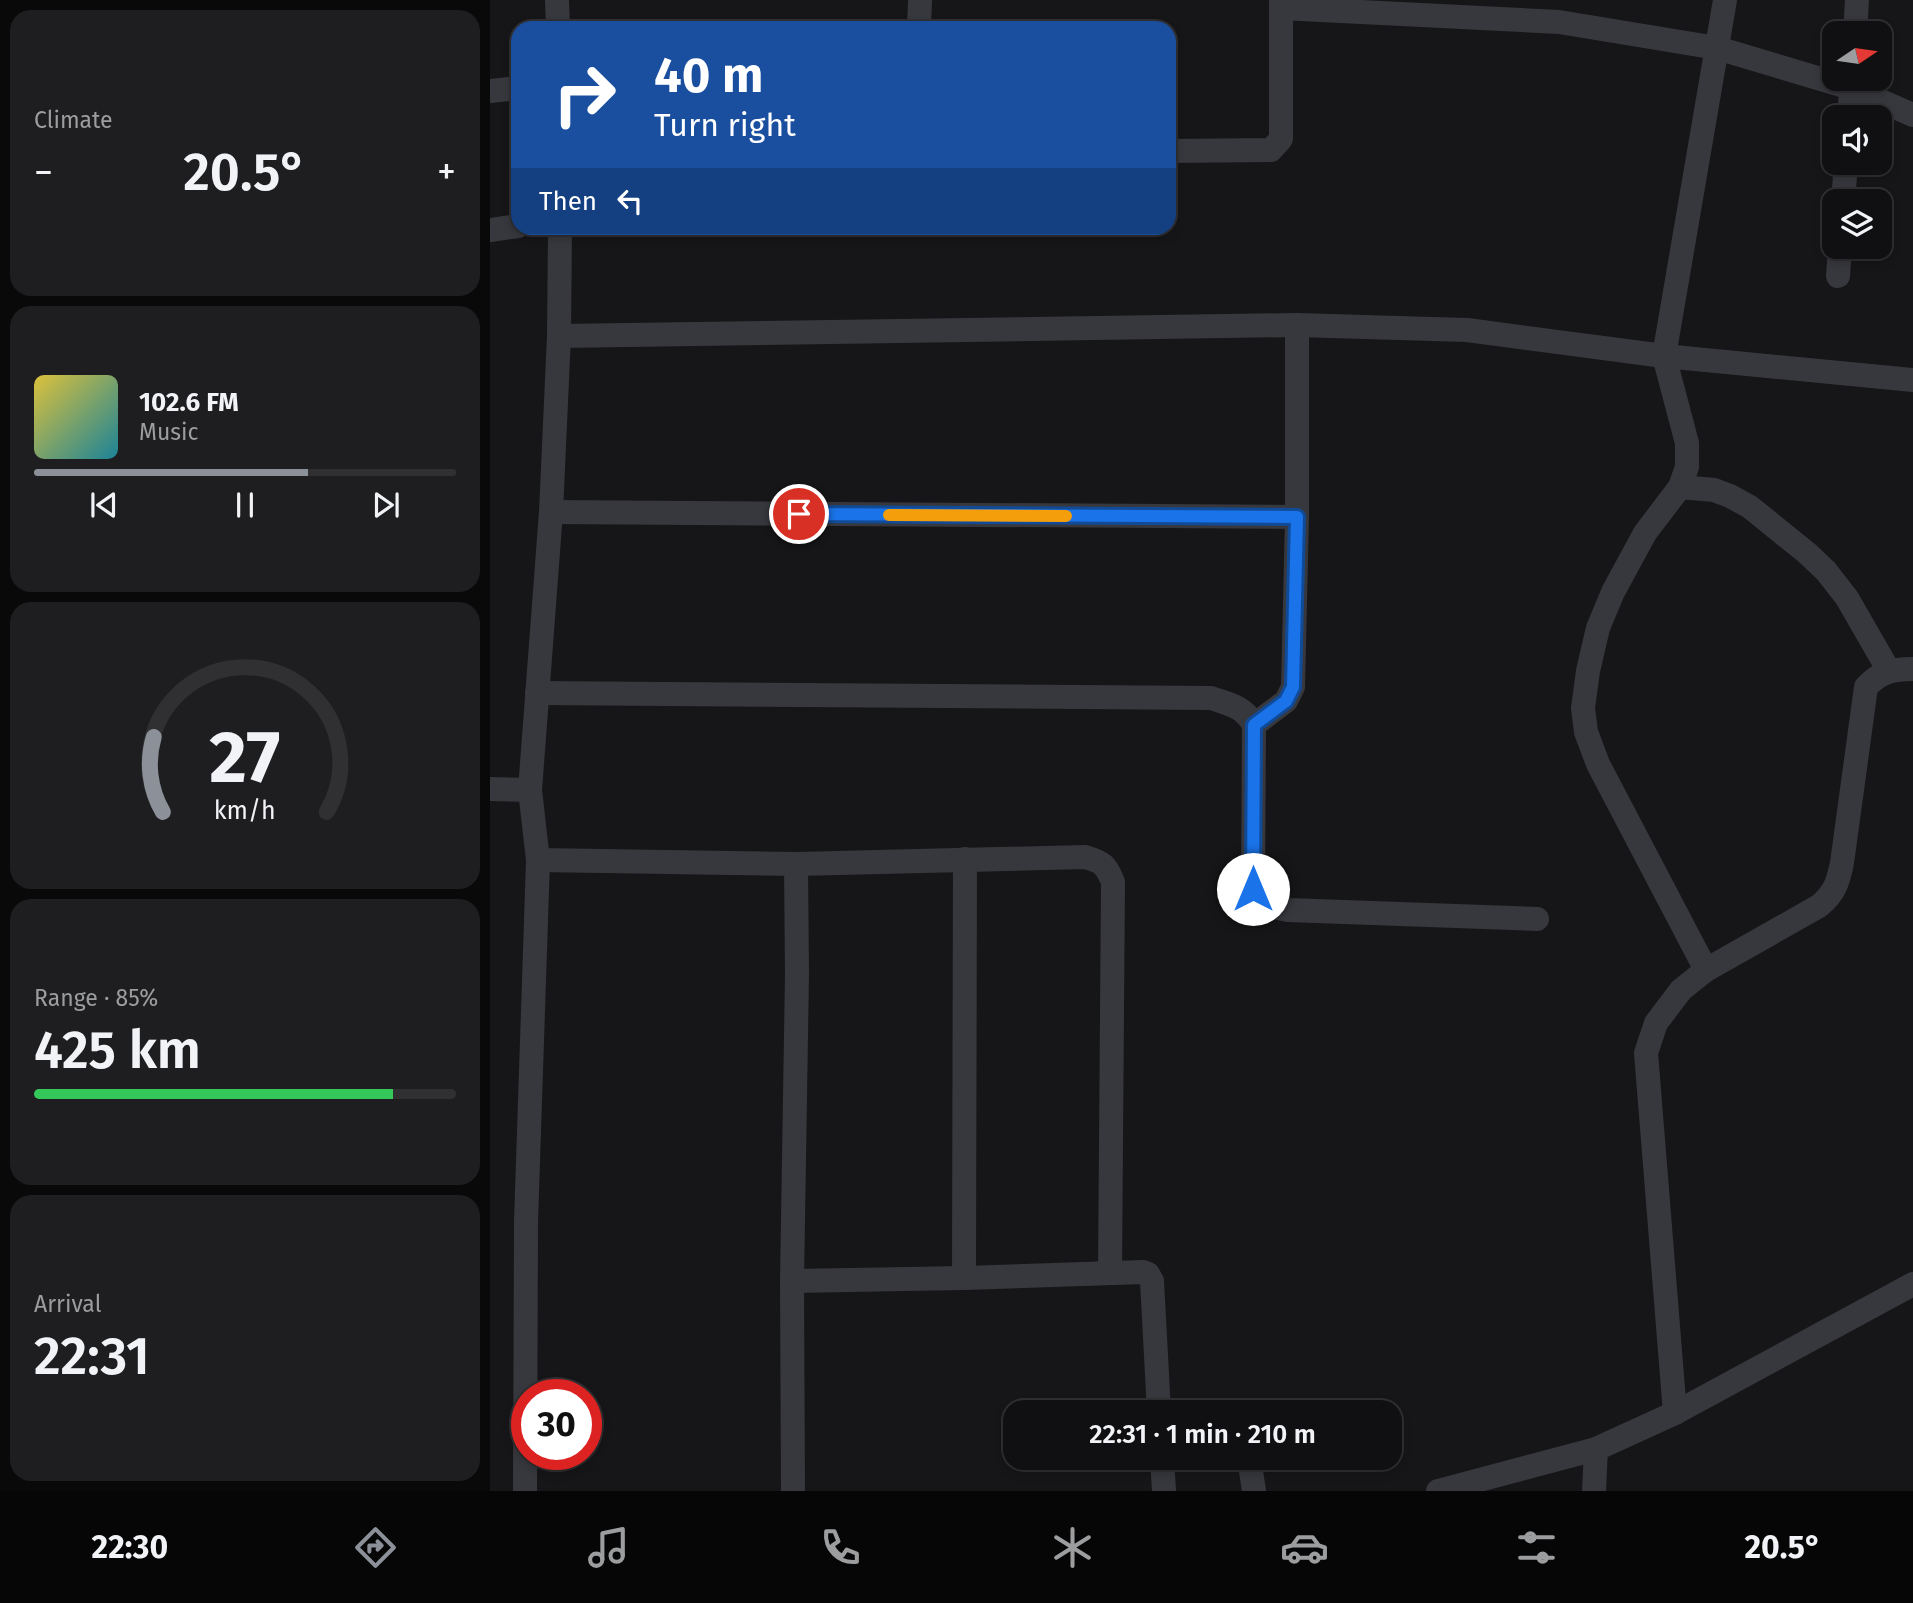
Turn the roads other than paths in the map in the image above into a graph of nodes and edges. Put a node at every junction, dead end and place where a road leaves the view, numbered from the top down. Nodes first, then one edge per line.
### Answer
1 (557, 0) edge
2 (920, 0) edge
3 (1725, 0) edge
4 (1857, 0) edge
5 (1281, 4) edge
6 (558, 21) edge
7 (919, 21) edge
8 (1856, 21) edge
9 (1717, 48) junction
10 (1822, 75) edge
11 (511, 89) edge
12 (490, 91) edge
13 (1866, 91) edge
14 (1913, 115) edge
15 (1176, 151) edge
16 (511, 227) edge
17 (490, 230) edge
18 (560, 235) edge
19 (1839, 259) edge
20 (1838, 276) dead end
21 (1297, 325) junction
22 (559, 336) junction
23 (1664, 356) junction
24 (1913, 380) edge
25 (1680, 487) junction
26 (551, 512) junction
27 (1297, 517) junction
28 (1901, 670) edge
29 (537, 693) junction
30 (1254, 725) junction
31 (490, 789) edge
32 (530, 790) junction
33 (965, 859) junction
34 (538, 860) junction
35 (796, 864) junction
36 (1537, 919) dead end
37 (1706, 970) junction
38 (1110, 1273) junction
39 (964, 1278) junction
40 (792, 1281) junction
41 (1913, 1284) edge
42 (1158, 1400) edge
43 (1675, 1413) junction
44 (1595, 1449) junction
45 (1163, 1470) edge
46 (1251, 1470) edge
47 (525, 1491) edge
48 (793, 1491) edge
49 (1164, 1491) edge
50 (1254, 1491) edge
51 (1438, 1491) edge
52 (1594, 1491) edge

1 - 6 street
2 - 7 street
3 - 9 street
4 - 8 street
5 - 9 street
5 - 15 street
9 - 10 street
9 - 23 street
11 - 12 street
13 - 14 street
16 - 17 street
18 - 22 street
19 - 20 street
21 - 22 street
21 - 23 street
21 - 27 street
22 - 26 street
23 - 24 street
23 - 25 street
25 - 28 street
25 - 37 street
26 - 27 street
26 - 29 street
27 - 30 street
28 - 37 street
29 - 30 street
29 - 32 street
30 - 36 street
31 - 32 street
32 - 34 street
33 - 35 street
33 - 38 street
33 - 39 street
34 - 35 street
34 - 47 street
35 - 40 street
37 - 43 street
38 - 39 street
38 - 42 street
39 - 40 street
40 - 48 street
41 - 43 street
43 - 44 street
44 - 51 street
44 - 52 street
45 - 49 street
46 - 50 street

